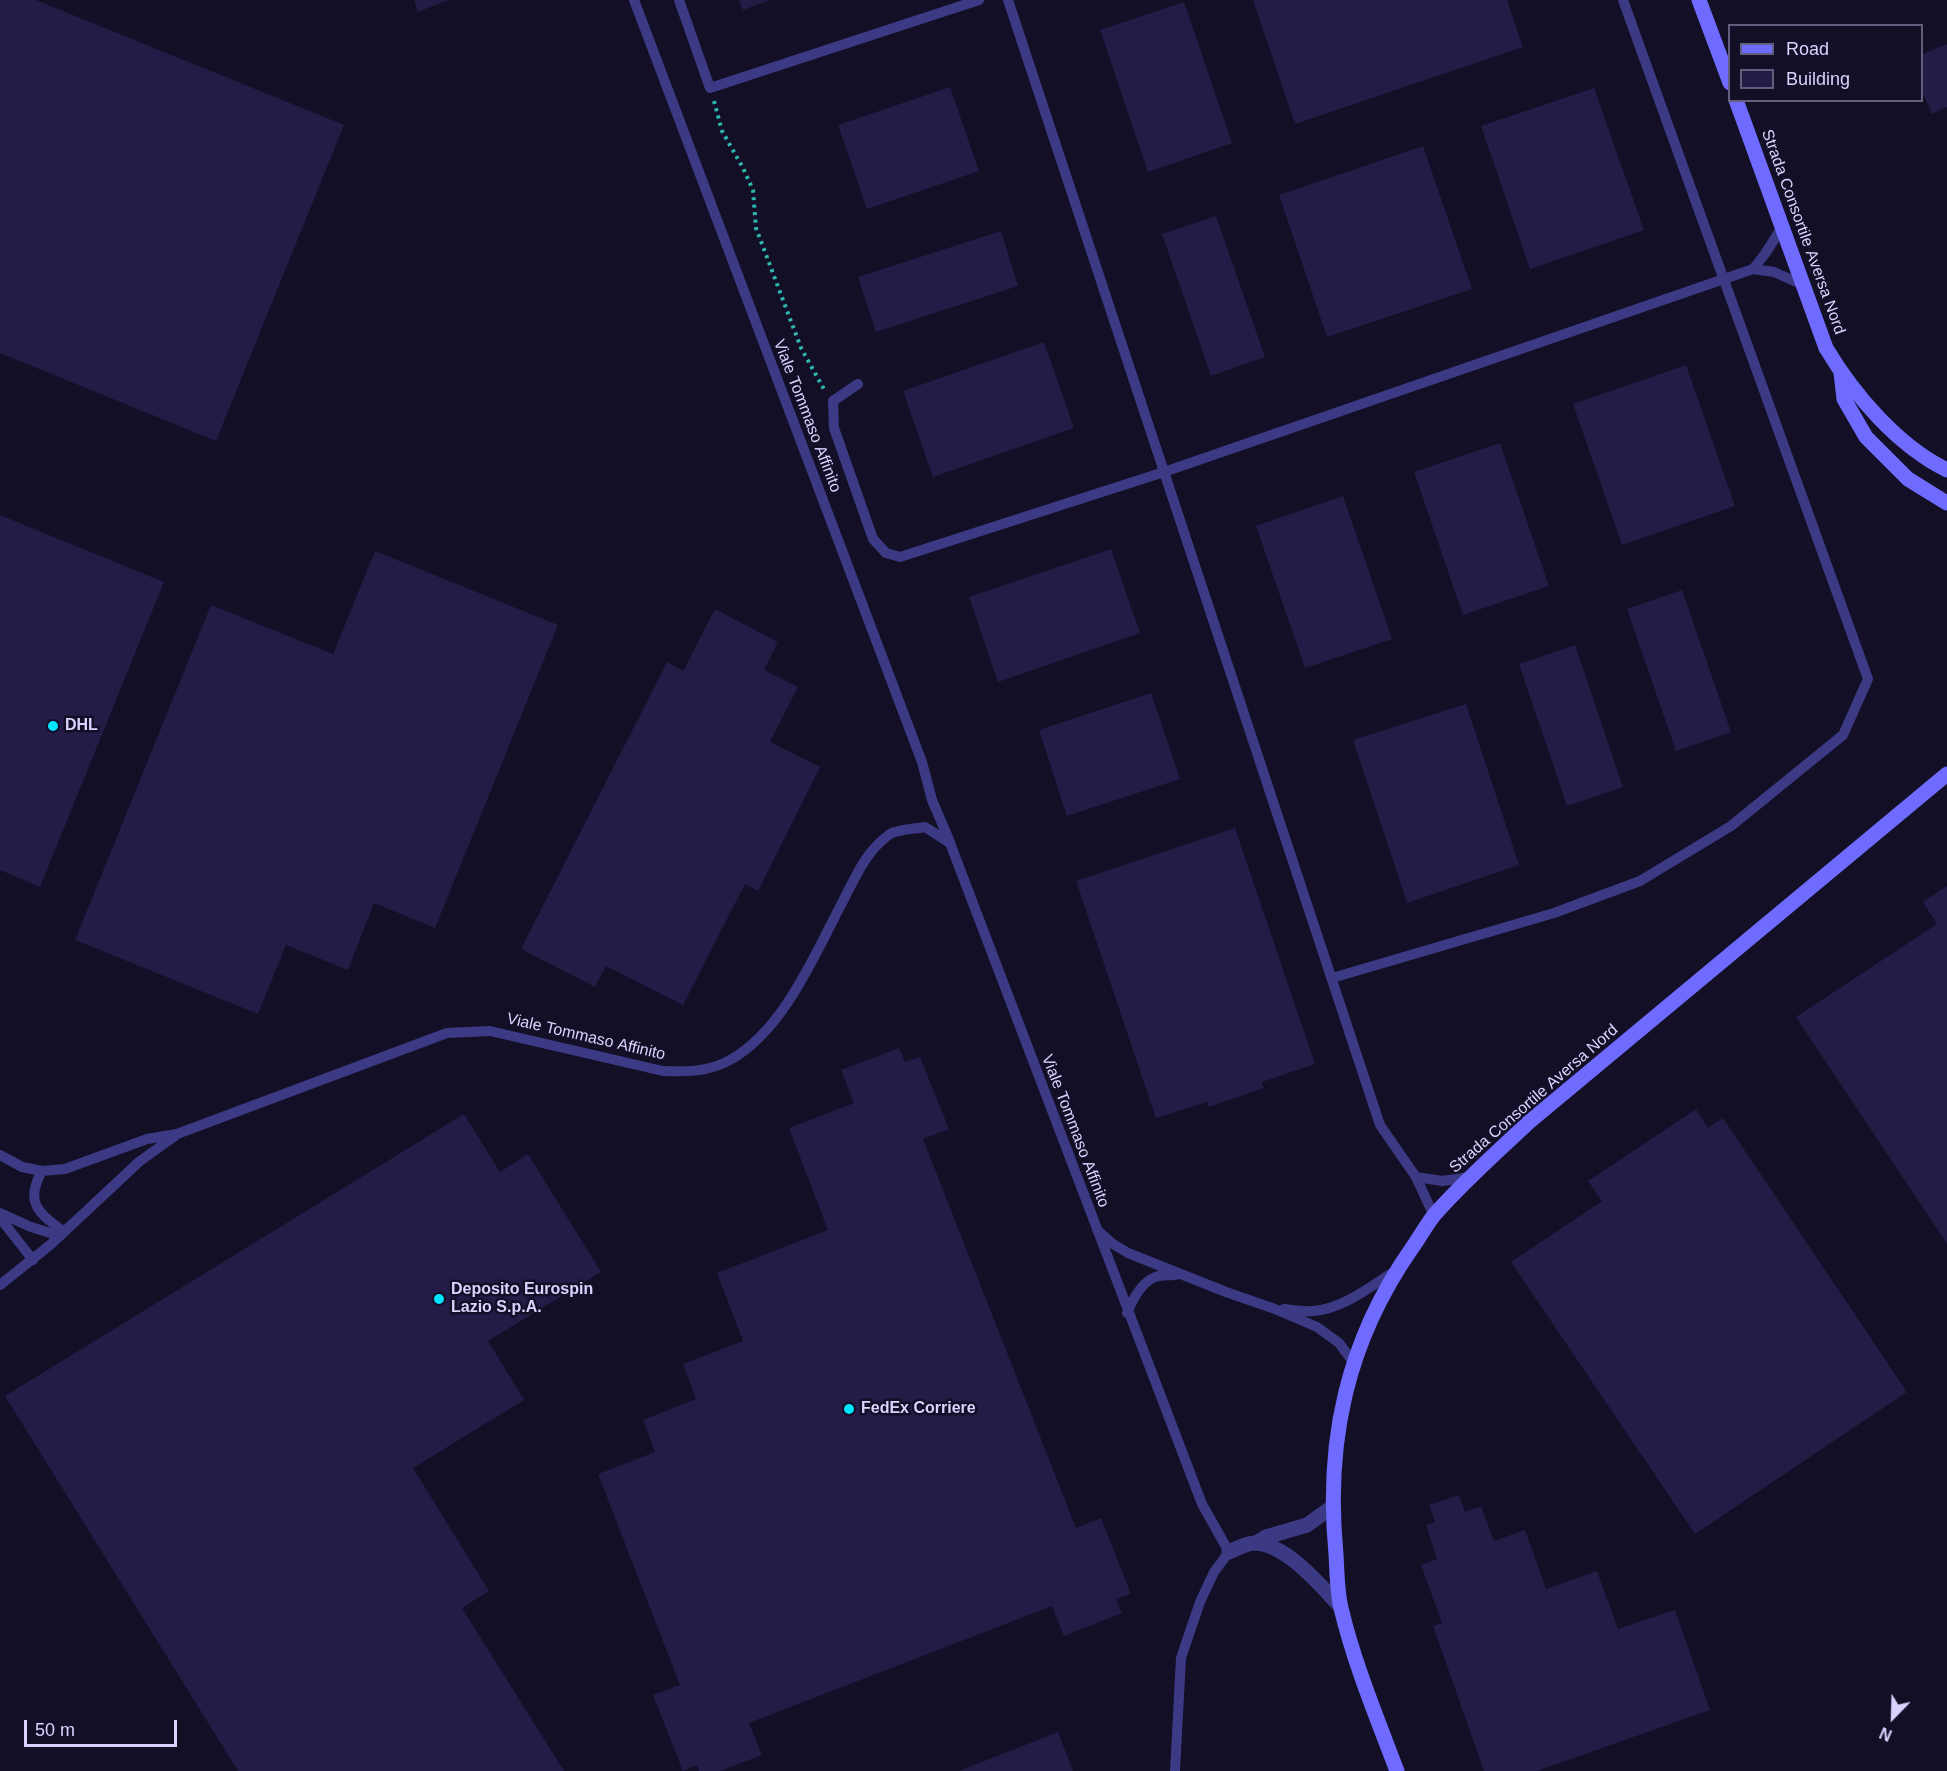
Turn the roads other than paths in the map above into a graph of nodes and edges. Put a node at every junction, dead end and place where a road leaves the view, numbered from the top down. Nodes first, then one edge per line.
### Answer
1 (633, 0) edge
2 (679, 0) edge
3 (979, 0) edge
4 (1008, 0) edge
5 (1623, 0) edge
6 (1699, 0) edge
7 (1728, 78) edge
8 (1737, 102) edge
9 (1782, 227) junction
10 (1753, 269) junction
11 (1724, 278) junction
12 (1803, 285) junction
13 (1841, 373) junction
14 (858, 384) dead end
15 (1947, 470) edge
16 (1164, 472) junction
17 (1947, 503) edge
18 (1947, 774) edge
19 (950, 843) junction
20 (1332, 978) junction
21 (177, 1134) junction
22 (0, 1155) edge
23 (42, 1171) junction
24 (1416, 1177) junction
25 (1470, 1177) junction
26 (0, 1213) edge
27 (1434, 1216) junction
28 (0, 1218) edge
29 (1095, 1228) junction
30 (62, 1234) junction
31 (33, 1260) junction
32 (1395, 1271) junction
33 (1179, 1274) junction
34 (0, 1285) edge
35 (1275, 1309) junction
36 (1127, 1313) junction
37 (1353, 1362) junction
38 (1332, 1507) junction
39 (1256, 1543) junction
40 (1229, 1552) junction
41 (1340, 1606) junction
42 (1175, 1771) edge
43 (1397, 1771) edge

1 - 19 lane, Viale Tommaso Affinito
2 - 3 lane
4 - 16 lane
5 - 11 lane
6 - 7 street
8 - 9 street, Strada Consortile Aversa Nord
9 - 10 lane
9 - 12 street, Strada Consortile Aversa Nord
10 - 11 lane
10 - 12 lane
11 - 16 lane
11 - 20 lane
12 - 13 street, Strada Consortile Aversa Nord
13 - 15 street, Strada Consortile Aversa Nord
13 - 17 street, Strada Consortile Aversa Nord
14 - 16 lane
16 - 20 lane
18 - 25 street, Strada Consortile Aversa Nord
19 - 21 lane, Viale Tommaso Affinito
19 - 29 lane, Viale Tommaso Affinito
20 - 24 lane
21 - 23 lane, Viale Tommaso Affinito
21 - 30 lane, Viale Tommaso Affinito
22 - 23 lane, Viale Tommaso Affinito
23 - 30 lane
24 - 25 lane
24 - 27 lane
25 - 27 street, Strada Consortile Aversa Nord
26 - 30 lane
27 - 32 street, Strada Consortile Aversa Nord
28 - 31 lane
29 - 33 lane, Viale Tommaso Affinito
29 - 36 lane, Viale Tommaso Affinito
30 - 31 lane, Viale Tommaso Affinito
31 - 34 lane, Viale Tommaso Affinito
32 - 35 lane, Viale Tommaso Affinito
32 - 37 street, Strada Consortile Aversa Nord
33 - 35 lane, Viale Tommaso Affinito
33 - 36 lane
35 - 37 lane, Viale Tommaso Affinito
36 - 40 lane, Viale Tommaso Affinito
37 - 38 street, Strada Consortile Aversa Nord
38 - 39 street
38 - 41 street, Strada Consortile Aversa Nord
39 - 40 street
39 - 41 street
40 - 42 lane
41 - 43 street, Strada Consortile Aversa Nord

